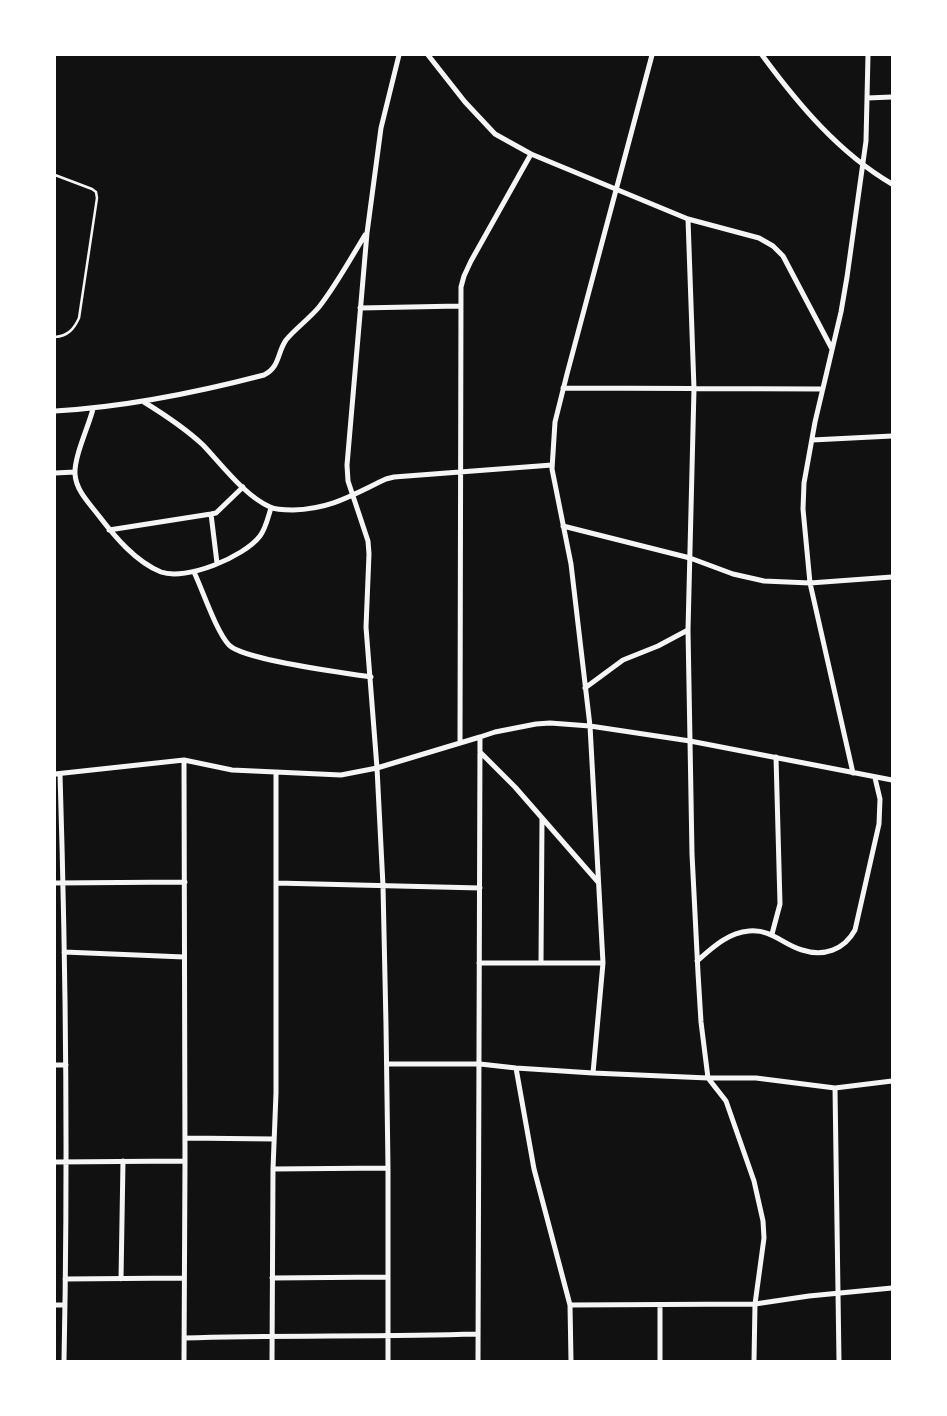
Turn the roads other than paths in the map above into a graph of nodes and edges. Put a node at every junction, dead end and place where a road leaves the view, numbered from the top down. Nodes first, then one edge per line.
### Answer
1 (399, 55) edge
2 (428, 55) edge
3 (652, 55) edge
4 (762, 55) edge
5 (868, 55) edge
6 (892, 97) edge
7 (867, 98) junction
8 (531, 154) junction
9 (863, 164) junction
10 (55, 175) edge
11 (892, 184) edge
12 (616, 189) junction
13 (688, 219) junction
14 (367, 233) junction
15 (460, 306) junction
16 (360, 308) junction
17 (55, 337) edge
18 (832, 349) junction
19 (563, 388) junction
20 (694, 389) junction
21 (822, 389) junction
22 (144, 402) junction
23 (93, 409) junction
24 (55, 411) edge
25 (892, 436) edge
26 (812, 440) junction
27 (552, 465) junction
28 (75, 472) junction
29 (460, 472) junction
30 (55, 473) edge
31 (243, 487) junction
32 (352, 495) junction
33 (271, 508) junction
34 (211, 514) junction
35 (563, 526) junction
36 (109, 530) junction
37 (690, 558) junction
38 (217, 564) junction
39 (194, 572) junction
40 (892, 577) edge
41 (810, 583) junction
42 (688, 630) junction
43 (371, 677) junction
44 (585, 688) junction
45 (590, 726) junction
46 (480, 737) junction
47 (690, 741) junction
48 (460, 743) junction
49 (480, 752) junction
50 (776, 757) junction
51 (184, 760) junction
52 (377, 768) junction
53 (276, 773) junction
54 (853, 773) junction
55 (58, 774) edge
56 (875, 778) junction
57 (892, 780) edge
58 (542, 819) junction
59 (185, 882) junction
60 (598, 882) junction
61 (55, 883) edge
62 (64, 883) junction
63 (276, 883) junction
64 (383, 886) junction
65 (480, 888) junction
66 (772, 934) junction
67 (64, 952) junction
68 (184, 957) junction
69 (697, 961) junction
70 (479, 962) junction
71 (541, 963) junction
72 (603, 963) junction
73 (387, 1064) junction
74 (480, 1064) junction
75 (55, 1065) edge
76 (66, 1065) junction
77 (516, 1068) junction
78 (593, 1072) junction
79 (708, 1078) junction
80 (892, 1081) edge
81 (835, 1088) junction
82 (185, 1138) junction
83 (274, 1138) junction
84 (123, 1161) junction
85 (185, 1161) junction
86 (55, 1162) edge
87 (67, 1163) junction
88 (388, 1168) junction
89 (273, 1169) junction
90 (387, 1277) junction
91 (121, 1278) junction
92 (183, 1278) junction
93 (272, 1278) junction
94 (65, 1279) junction
95 (892, 1288) edge
96 (839, 1294) junction
97 (755, 1304) junction
98 (65, 1305) junction
99 (570, 1305) junction
100 (55, 1306) edge
101 (660, 1306) junction
102 (477, 1334) junction
103 (272, 1335) junction
104 (388, 1337) junction
105 (184, 1338) junction
106 (64, 1361) edge
107 (184, 1361) edge
108 (272, 1361) edge
109 (388, 1361) edge
110 (478, 1361) edge
111 (571, 1361) edge
112 (660, 1361) edge
113 (754, 1361) edge
114 (839, 1361) edge

1 - 14 street
2 - 8 street
3 - 12 street
4 - 9 street
5 - 7 street
6 - 7 street
7 - 9 street
8 - 12 street
8 - 15 street
9 - 11 street
9 - 18 street
10 - 17 lane
12 - 13 street
12 - 19 street
13 - 18 street
13 - 20 street
14 - 16 street
14 - 22 street
15 - 16 street
15 - 29 street
16 - 32 street
18 - 21 street
19 - 20 street
19 - 27 street
20 - 21 street
20 - 37 street
21 - 26 street
22 - 23 street
22 - 31 street
23 - 24 street
23 - 28 street
25 - 26 street
26 - 41 street
27 - 29 street
27 - 35 street
28 - 30 street
28 - 36 street
29 - 32 street
29 - 48 street
31 - 33 street
31 - 34 street
32 - 33 street
32 - 43 street
33 - 38 street
34 - 36 street
34 - 38 street
35 - 37 street
35 - 44 street
36 - 39 street
37 - 41 street
37 - 42 street
38 - 39 street
39 - 43 street
40 - 41 street
41 - 54 street
42 - 44 street
42 - 47 street
43 - 52 street
44 - 45 street
45 - 46 street
45 - 47 street
45 - 60 street
46 - 48 street
46 - 49 street
47 - 50 street
47 - 69 street
48 - 52 street
49 - 58 street
49 - 65 street
50 - 54 street
50 - 66 street
51 - 53 street
51 - 55 street
51 - 59 street
52 - 53 street
52 - 64 street
53 - 63 street
54 - 56 street
55 - 62 street
56 - 57 street
56 - 66 street
58 - 60 street
58 - 71 street
59 - 62 street
59 - 68 street
60 - 72 street
61 - 62 street
62 - 67 street
63 - 64 street
63 - 83 street
64 - 65 street
64 - 73 street
65 - 70 street
66 - 69 street
67 - 68 street
67 - 76 street
68 - 82 street
69 - 79 street
70 - 71 street
70 - 74 street
71 - 72 street
72 - 78 street
73 - 74 street
73 - 88 street
74 - 77 street
74 - 102 street
75 - 76 street
76 - 87 street
77 - 78 street
77 - 99 street
78 - 79 street
79 - 81 street
79 - 97 street
80 - 81 street
81 - 96 street
82 - 83 street
82 - 85 street
83 - 89 street
84 - 85 street
84 - 87 street
84 - 91 street
85 - 92 street
86 - 87 street
87 - 94 street
88 - 89 street
88 - 90 street
89 - 93 street
90 - 93 street
90 - 104 street
91 - 92 street
91 - 94 street
92 - 105 street
93 - 103 street
94 - 98 street
95 - 96 street
96 - 97 street
96 - 114 street
97 - 101 street
97 - 113 street
98 - 100 street
98 - 106 street
99 - 101 street
99 - 111 street
101 - 112 street
102 - 104 street
102 - 110 street
103 - 104 street
103 - 105 street
103 - 108 street
104 - 109 street
105 - 107 street

